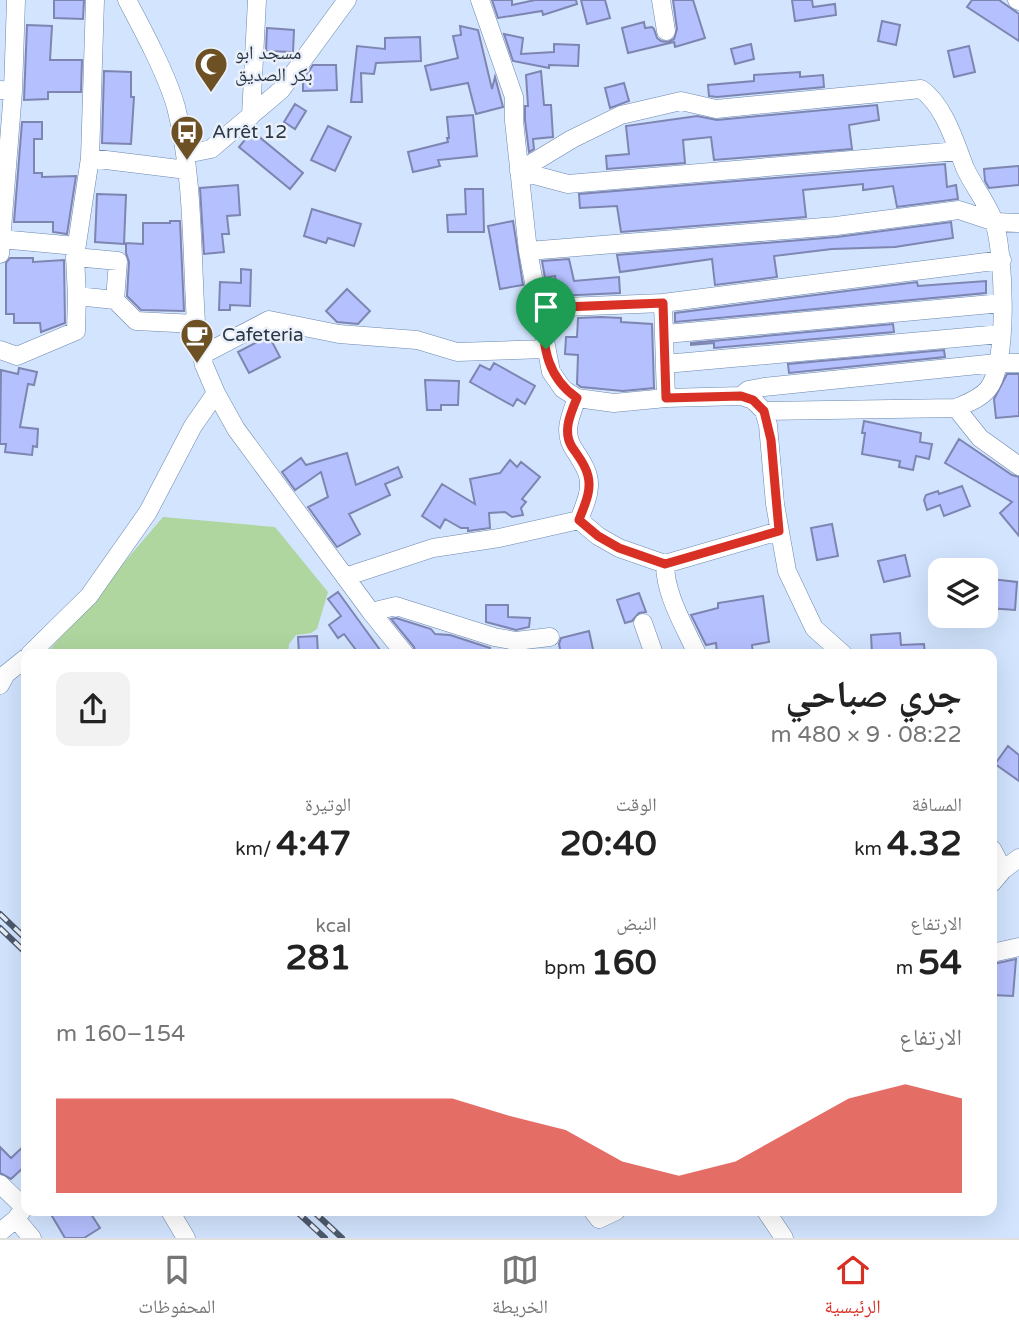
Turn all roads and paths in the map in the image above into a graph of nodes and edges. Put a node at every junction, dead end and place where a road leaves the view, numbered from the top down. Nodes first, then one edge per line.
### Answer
1 (16, 0) edge
2 (94, 0) edge
3 (127, 0) edge
4 (257, 0) edge
5 (347, 0) edge
6 (480, 0) edge
7 (661, 0) edge
8 (666, 31) dead end
9 (7, 90) edge
10 (251, 116) junction
11 (958, 151) junction
12 (90, 158) junction
13 (186, 162) junction
14 (519, 170) junction
15 (995, 222) junction
16 (1019, 223) edge
17 (0, 244) edge
18 (75, 251) junction
19 (528, 251) junction
20 (1002, 260) junction
21 (77, 296) junction
22 (115, 300) junction
23 (663, 303) junction
24 (1002, 303) junction
25 (540, 308) junction
26 (196, 324) junction
27 (666, 334) junction
28 (1001, 334) junction
29 (546, 349) junction
30 (0, 350) edge
31 (202, 355) junction
32 (998, 363) junction
33 (1019, 363) edge
34 (665, 364) junction
35 (216, 393) junction
36 (741, 396) junction
37 (577, 398) junction
38 (666, 398) junction
39 (956, 408) junction
40 (764, 411) junction
41 (1019, 466) edge
42 (579, 520) junction
43 (779, 531) junction
44 (665, 564) junction
45 (345, 576) junction
46 (371, 612) junction
47 (643, 623) dead end
48 (550, 637) dead end
49 (35, 649) edge
50 (401, 649) edge
51 (652, 649) edge
52 (695, 649) edge
53 (837, 649) edge
54 (21, 662) edge
55 (0, 685) edge
56 (1019, 858) edge
57 (998, 876) edge
58 (1019, 947) edge
59 (997, 952) edge
60 (0, 1184) edge
61 (21, 1209) edge
62 (21, 1211) edge
63 (24, 1216) edge
64 (173, 1216) edge
65 (769, 1216) edge
66 (0, 1232) edge
67 (32, 1238) edge
68 (186, 1238) edge
69 (784, 1238) edge

1 - 9 street
2 - 12 street
3 - 13 street
4 - 10 street
5 - 10 street
6 - 14 street
7 - 8 street
9 - 17 street
10 - 13 street
11 - 14 street
11 - 14 street
11 - 15 street
12 - 13 street
12 - 18 street
13 - 26 street
14 - 19 street
15 - 16 street
15 - 19 street
15 - 20 street
17 - 18 street
18 - 21 street
18 - 22 street
19 - 25 street
20 - 23 street
20 - 24 street
21 - 22 street
21 - 30 street
22 - 26 street
23 - 25 street
23 - 27 street
24 - 27 street
24 - 28 street
25 - 29 street
26 - 31 street
27 - 34 street
28 - 32 street
28 - 34 street
29 - 31 street
29 - 37 street
31 - 35 street
32 - 33 street
32 - 36 street
32 - 39 street
34 - 38 street
35 - 45 street
35 - 49 street
36 - 38 street
36 - 40 street
37 - 38 street
37 - 42 street
39 - 40 street
39 - 41 street
40 - 43 street
42 - 44 street
42 - 45 street
43 - 44 street
43 - 53 street
44 - 52 street
45 - 46 street
46 - 48 street
46 - 50 street
47 - 51 street
54 - 55 street
56 - 57 street
58 - 59 street
60 - 61 street
62 - 66 street
63 - 67 street
64 - 68 street
65 - 69 street

